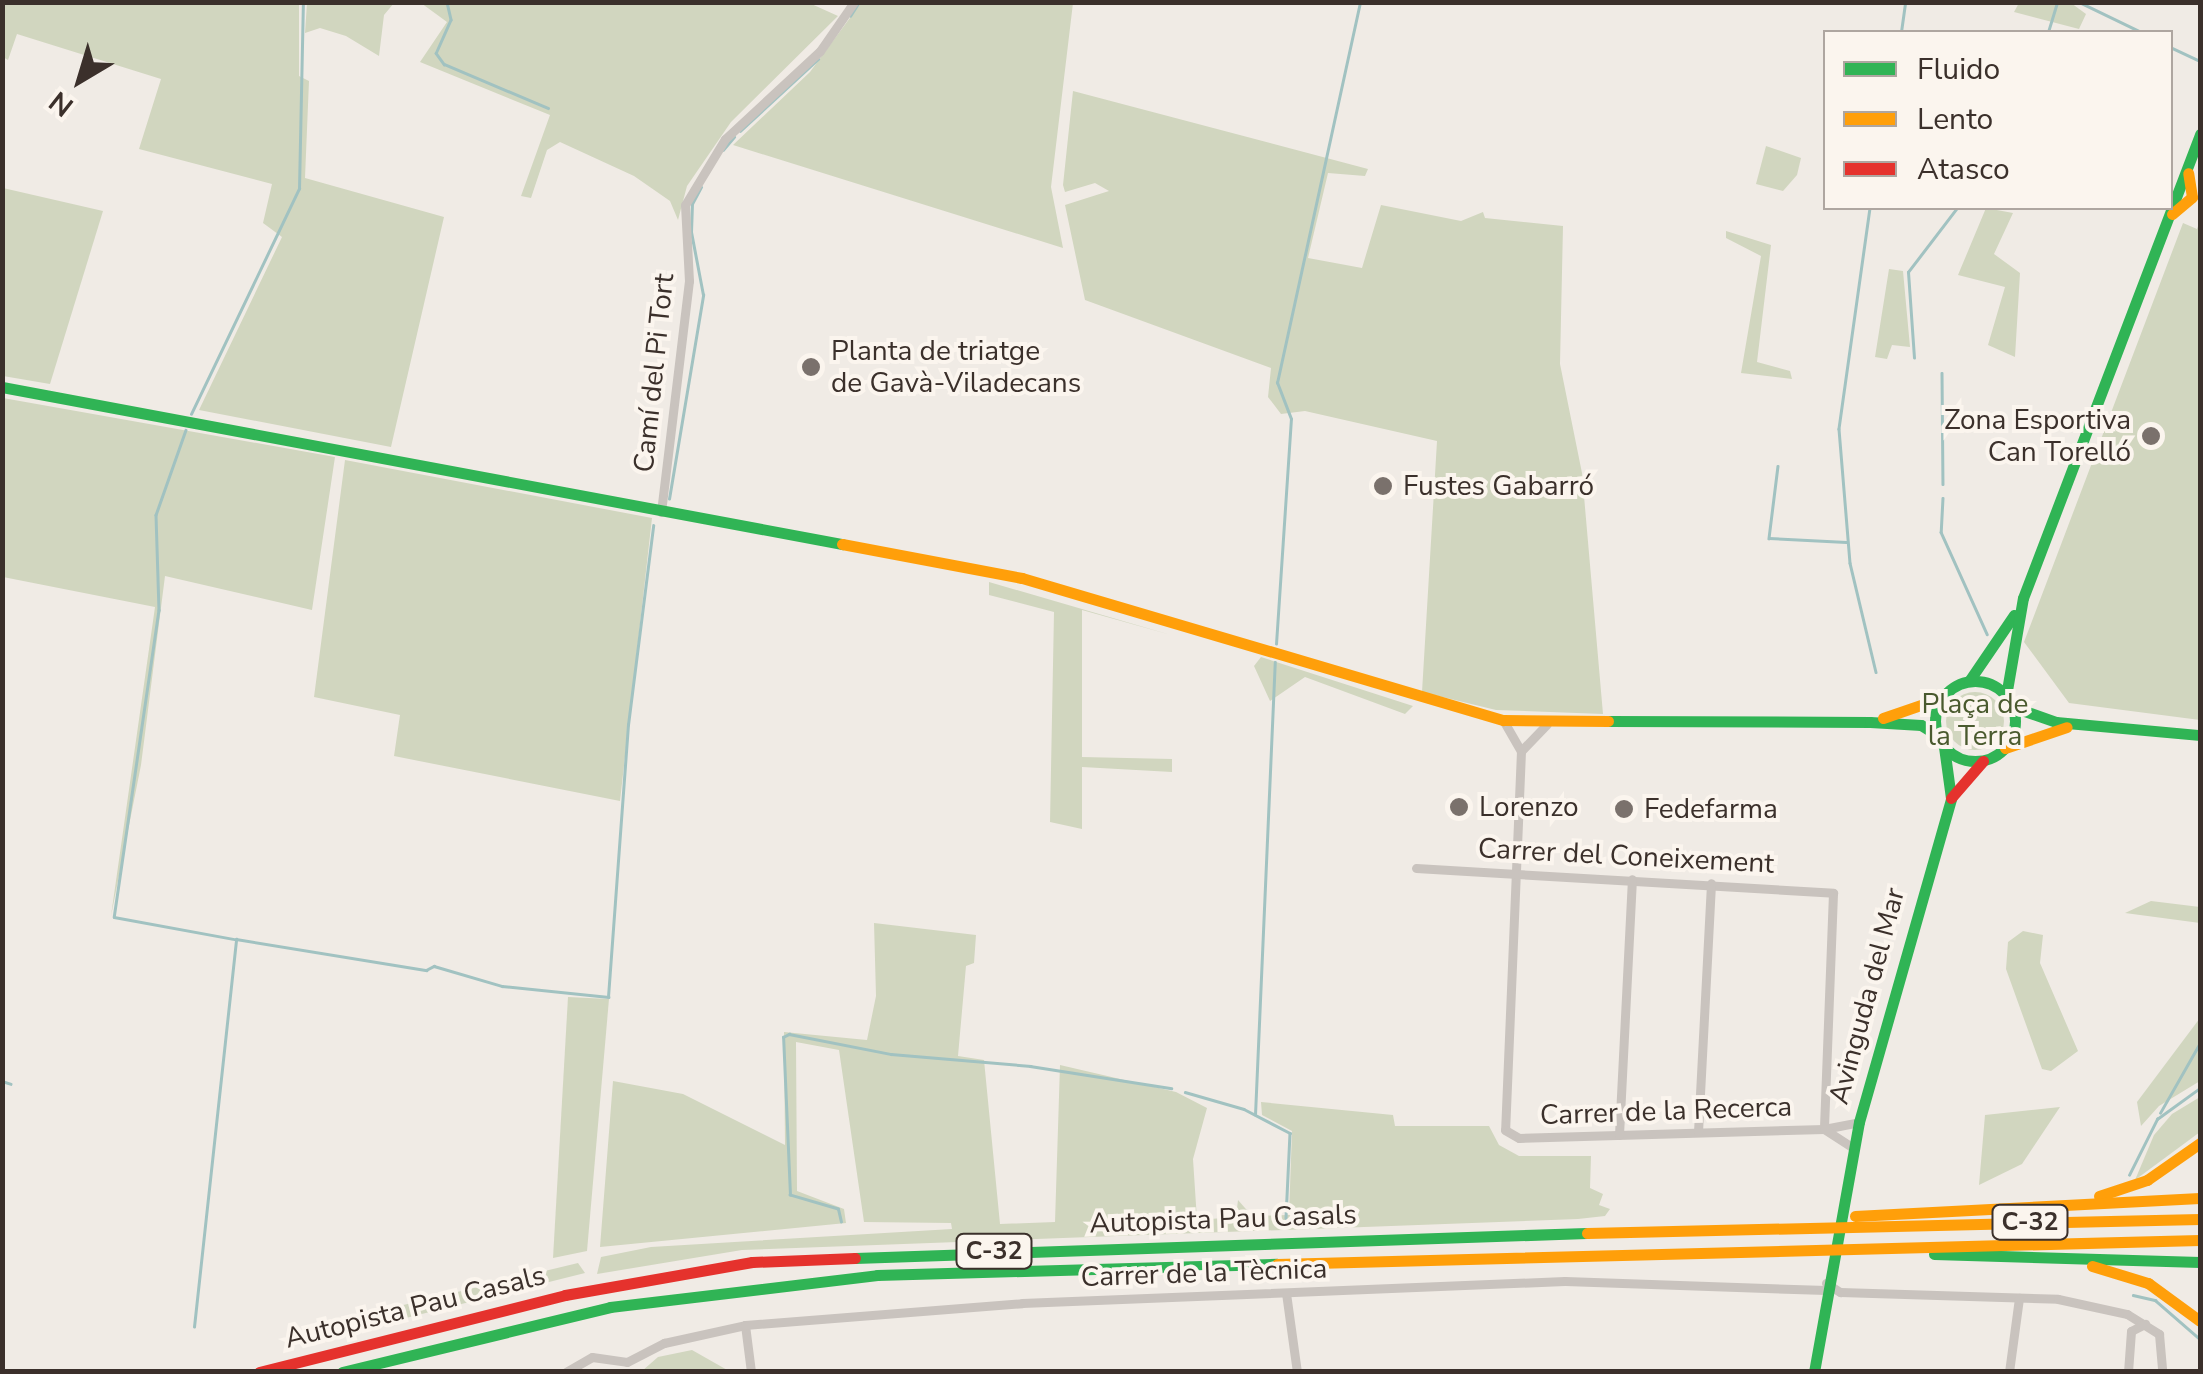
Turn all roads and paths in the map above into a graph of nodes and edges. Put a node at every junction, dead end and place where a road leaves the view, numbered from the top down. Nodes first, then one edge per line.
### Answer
1 (854, 2) edge
2 (2200, 134) edge
3 (2173, 210) edge
4 (2173, 210) edge
5 (2, 387) edge
6 (661, 512) junction
7 (2023, 598) junction
8 (1969, 681) junction
9 (1942, 698) junction
10 (2010, 701) junction
11 (1502, 720) junction
12 (1870, 722) junction
13 (1547, 724) junction
14 (2077, 724) junction
15 (1937, 735) junction
16 (2200, 735) edge
17 (1944, 748) junction
18 (2005, 748) junction
19 (1520, 751) junction
20 (1982, 760) junction
21 (1951, 798) junction
22 (1416, 868) dead end
23 (1514, 873) junction
24 (1632, 879) junction
25 (1711, 882) junction
26 (1859, 1122) junction
27 (1824, 1129) junction
28 (1698, 1132) junction
29 (1619, 1135) junction
30 (2200, 1142) edge
31 (1853, 1148) junction
32 (2200, 1198) edge
33 (2070, 1204) junction
34 (2200, 1220) edge
35 (1859, 1221) junction
36 (2200, 1240) edge
37 (1870, 1248) junction
38 (2074, 1262) junction
39 (2200, 1262) edge
40 (1826, 1287) junction
41 (1286, 1293) junction
42 (2019, 1298) junction
43 (2200, 1321) edge
44 (2148, 1324) junction
45 (745, 1325) junction
46 (592, 1357) junction
47 (259, 1372) edge
48 (342, 1372) edge
49 (566, 1372) edge
50 (614, 1372) edge
51 (751, 1372) edge
52 (1296, 1372) edge
53 (1814, 1372) edge
54 (2010, 1372) edge
55 (2128, 1372) edge
56 (2162, 1372) edge

1 - 6 street, Camí del Pi Tort
2 - 3 main road
4 - 7 main road
5 - 6 main road
6 - 11 main road
7 - 8 main road
7 - 10 main road
8 - 9 main road
8 - 10 main road
9 - 12 main road
9 - 15 main road
10 - 14 main road
10 - 18 main road
11 - 13 main road
11 - 19 street
12 - 13 main road
12 - 15 main road
13 - 19 street
14 - 16 main road
14 - 18 main road
15 - 17 main road
17 - 20 main road
17 - 21 main road, Avinguda del Mar
18 - 20 main road
19 - 23 street
20 - 21 main road, Avinguda del Mar
21 - 26 main road, Avinguda del Mar
22 - 23 street, Carrer del Coneixement
23 - 24 street, Carrer del Coneixement
23 - 29 street, Carrer de la Recerca
24 - 25 street, Carrer del Coneixement
24 - 29 street
25 - 27 street, Carrer del Coneixement
25 - 28 street
26 - 27 street, Carrer de la Recerca
26 - 31 main road, Avinguda del Mar
27 - 28 street, Carrer de la Recerca
27 - 31 street, Carrer de la Recerca
28 - 29 street, Carrer de la Recerca
30 - 33 main road
31 - 40 main road, Avinguda del Mar
32 - 33 main road
33 - 35 main road
34 - 35 main road, Autopista Pau Casals / C-32
35 - 47 main road, Autopista Pau Casals / C-32
36 - 37 main road, Autopista Pau Casals / C-32
37 - 38 main road
37 - 48 main road, Autopista Pau Casals / C-32
38 - 39 main road
38 - 43 main road
40 - 41 street, Carrer de la Tècnica
40 - 42 street, Carrer de la Tècnica
40 - 53 main road, Avinguda del Mar
41 - 45 street, Carrer de la Tècnica
41 - 52 street
42 - 44 street, Carrer de la Tècnica
42 - 54 street
44 - 55 street
44 - 56 street
45 - 46 street, Carrer de la Tècnica
45 - 51 street
46 - 49 street
46 - 50 street

